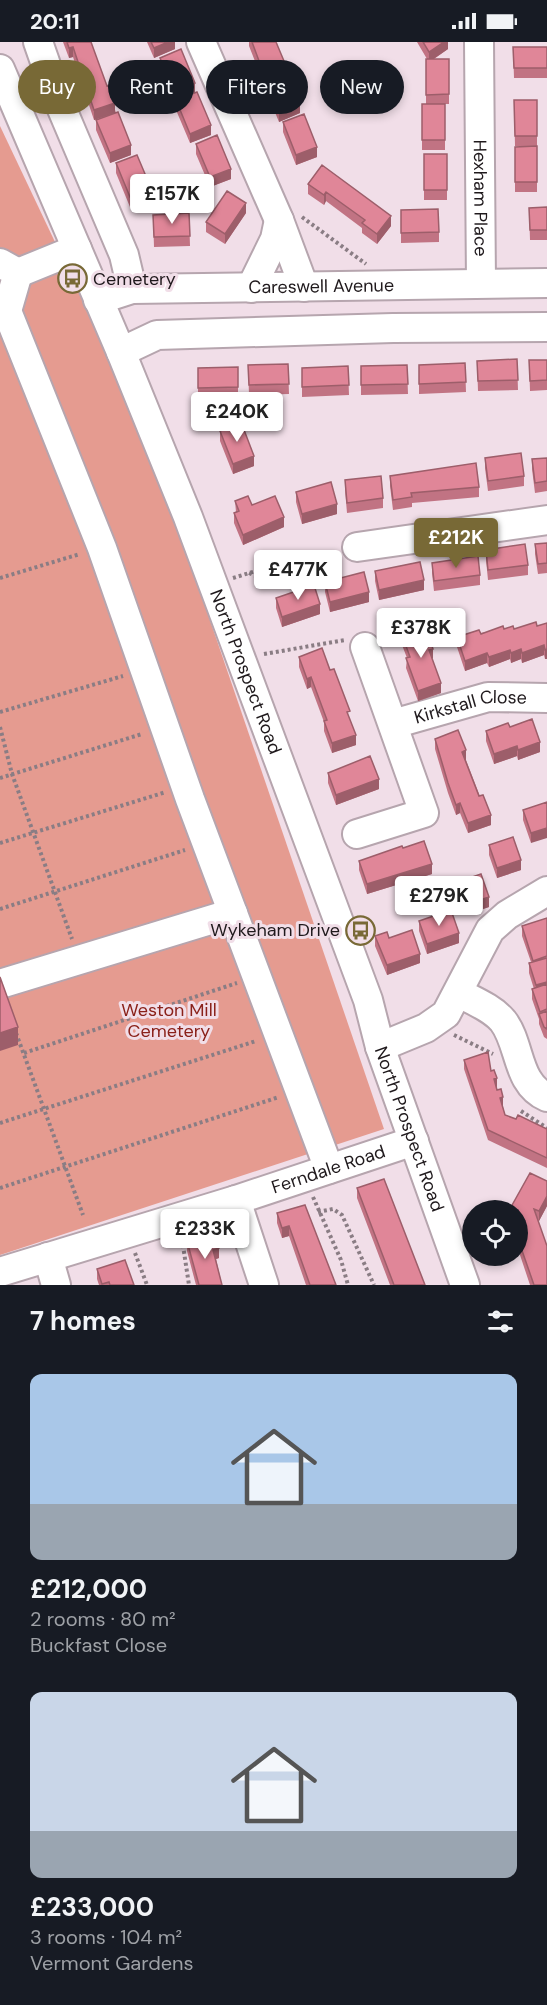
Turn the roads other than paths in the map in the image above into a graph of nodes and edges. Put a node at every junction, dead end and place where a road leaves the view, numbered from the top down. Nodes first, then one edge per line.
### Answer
1 (38, 42) edge
2 (201, 42) edge
3 (479, 42) edge
4 (0, 69) edge
5 (275, 212) junction
6 (77, 249) junction
7 (9, 268) edge
8 (481, 283) junction
9 (547, 283) edge
10 (304, 287) junction
11 (251, 288) junction
12 (132, 290) junction
13 (98, 300) junction
14 (3, 312) edge
15 (547, 327) edge
16 (121, 352) junction
17 (547, 520) edge
18 (357, 547) road end
19 (365, 647) road end
20 (546, 701) edge
21 (393, 724) junction
22 (357, 834) dead end
23 (547, 891) edge
24 (233, 913) junction
25 (0, 984) edge
26 (459, 993) junction
27 (380, 1047) junction
28 (547, 1097) edge
29 (414, 1141) junction
30 (329, 1169) junction
31 (236, 1200) junction
32 (48, 1257) junction
33 (0, 1272) edge
34 (56, 1285) edge
35 (264, 1285) edge
36 (465, 1285) edge

1 - 12 street
2 - 5 street
3 - 8 street, Hexham Place
4 - 6 street, North Prospect Road
5 - 10 street
5 - 11 street
6 - 7 street
6 - 13 street, North Prospect Road
7 - 14 street
8 - 9 street, Careswell Avenue
8 - 10 street, Careswell Avenue
10 - 11 street, Careswell Avenue
11 - 12 street, Careswell Avenue
12 - 13 street, Careswell Avenue
13 - 16 street, North Prospect Road
14 - 24 street
15 - 16 street
16 - 27 street, North Prospect Road
17 - 18 street
19 - 21 street, Kirkstall Close
20 - 21 street, Kirkstall Close
21 - 22 street, Kirkstall Close
23 - 26 street
24 - 25 street
24 - 30 street
26 - 27 street
26 - 28 street
27 - 29 street, North Prospect Road
29 - 30 street, Ferndale Road
29 - 36 street, North Prospect Road
30 - 31 street, Ferndale Road
31 - 32 street, Ferndale Road
31 - 35 street
32 - 33 street, Ferndale Road
32 - 34 street

